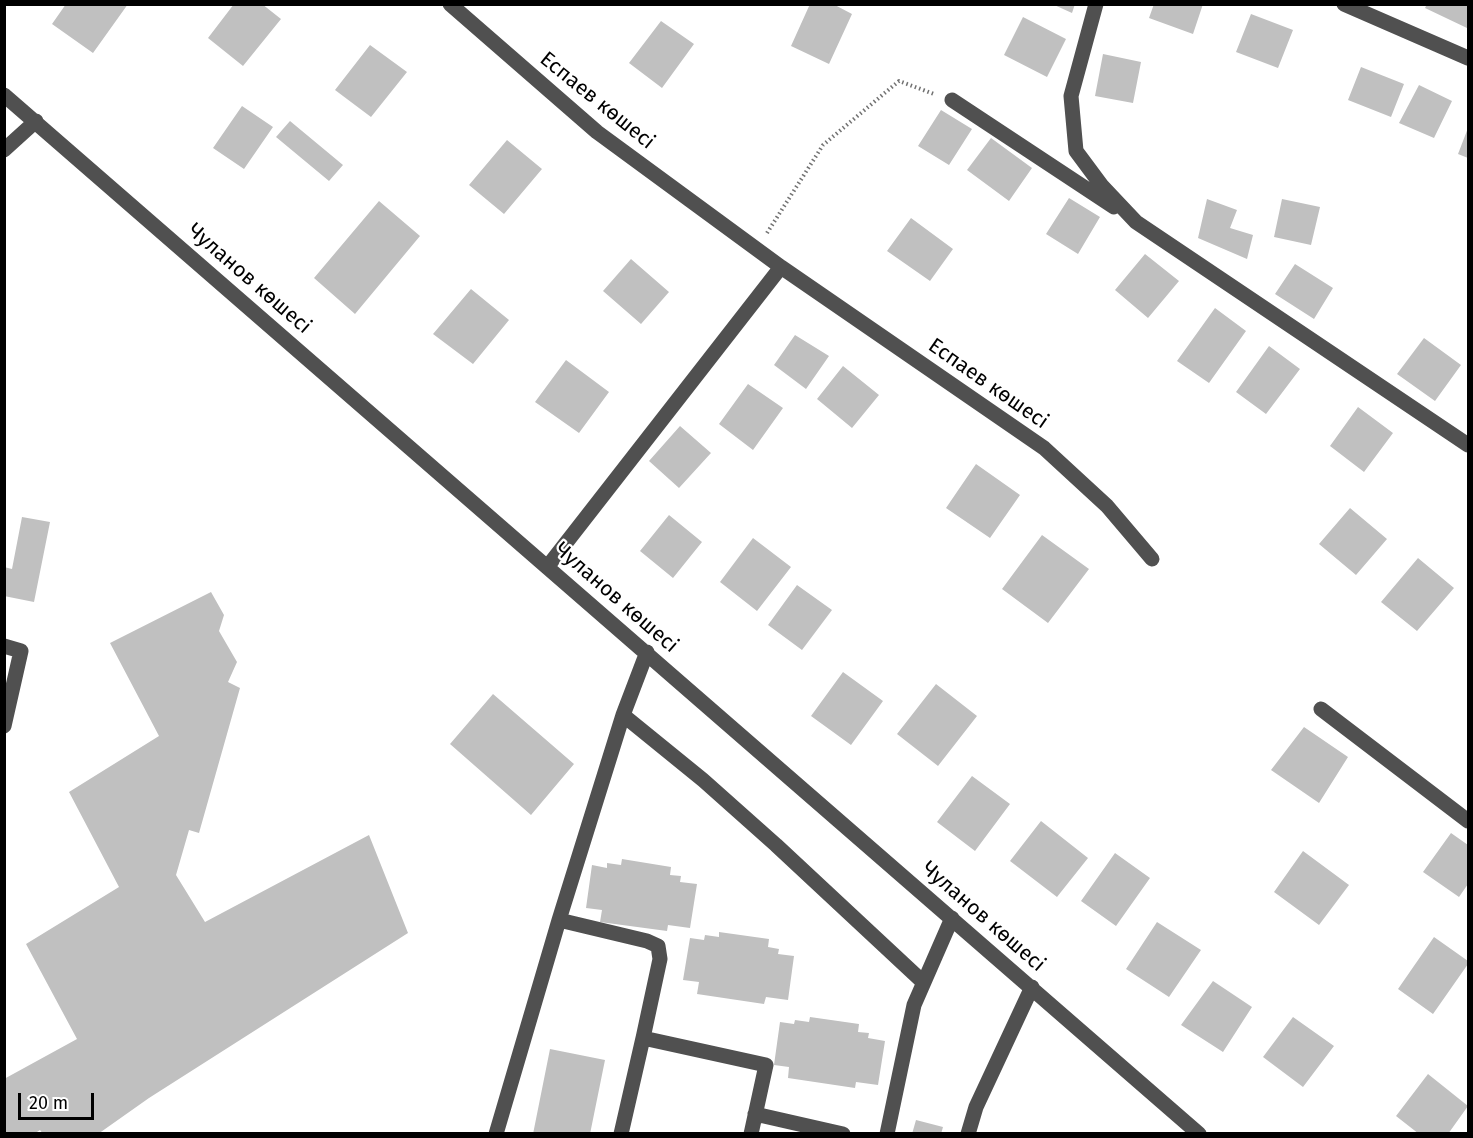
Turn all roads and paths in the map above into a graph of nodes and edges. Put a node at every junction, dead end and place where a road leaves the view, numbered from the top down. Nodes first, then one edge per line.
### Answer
1 (450, 4) edge
2 (1096, 4) edge
3 (1344, 4) edge
4 (1468, 58) edge
5 (4, 94) edge
6 (952, 100) joint
7 (36, 121) junction
8 (4, 150) edge
9 (1131, 217) junction
10 (758, 249) junction
11 (777, 272) junction
12 (1468, 446) edge
13 (1152, 559) dead end
14 (548, 566) junction
15 (4, 646) edge
16 (647, 652) junction
17 (1321, 709) dead end
18 (623, 715) junction
19 (4, 726) edge
20 (1468, 821) edge
21 (952, 918) junction
22 (559, 920) junction
23 (923, 982) junction
24 (1032, 987) junction
25 (643, 1038) junction
26 (755, 1114) junction
27 (496, 1134) edge
28 (621, 1134) edge
29 (751, 1134) edge
30 (843, 1134) edge
31 (887, 1134) edge
32 (968, 1134) edge
33 (1199, 1134) edge

1 - 10 street, Еспаев көшесі
2 - 9 street
3 - 4 street
5 - 7 street, Чуланов көшесі
6 - 9 street
6 - 10 path
7 - 8 street
7 - 14 street, Чуланов көшесі
9 - 12 street
10 - 11 street, Еспаев көшесі
11 - 13 street, Еспаев көшесі
11 - 14 street
14 - 16 street, Чуланов көшесі
15 - 19 street
16 - 18 street
16 - 21 street, Чуланов көшесі
17 - 20 street
18 - 22 street
18 - 23 street
21 - 23 street
21 - 24 street, Чуланов көшесі
22 - 25 street
22 - 27 street
23 - 31 street
24 - 32 street
24 - 33 street, Чуланов көшесі
25 - 26 street
25 - 28 street
26 - 29 street
26 - 30 street

